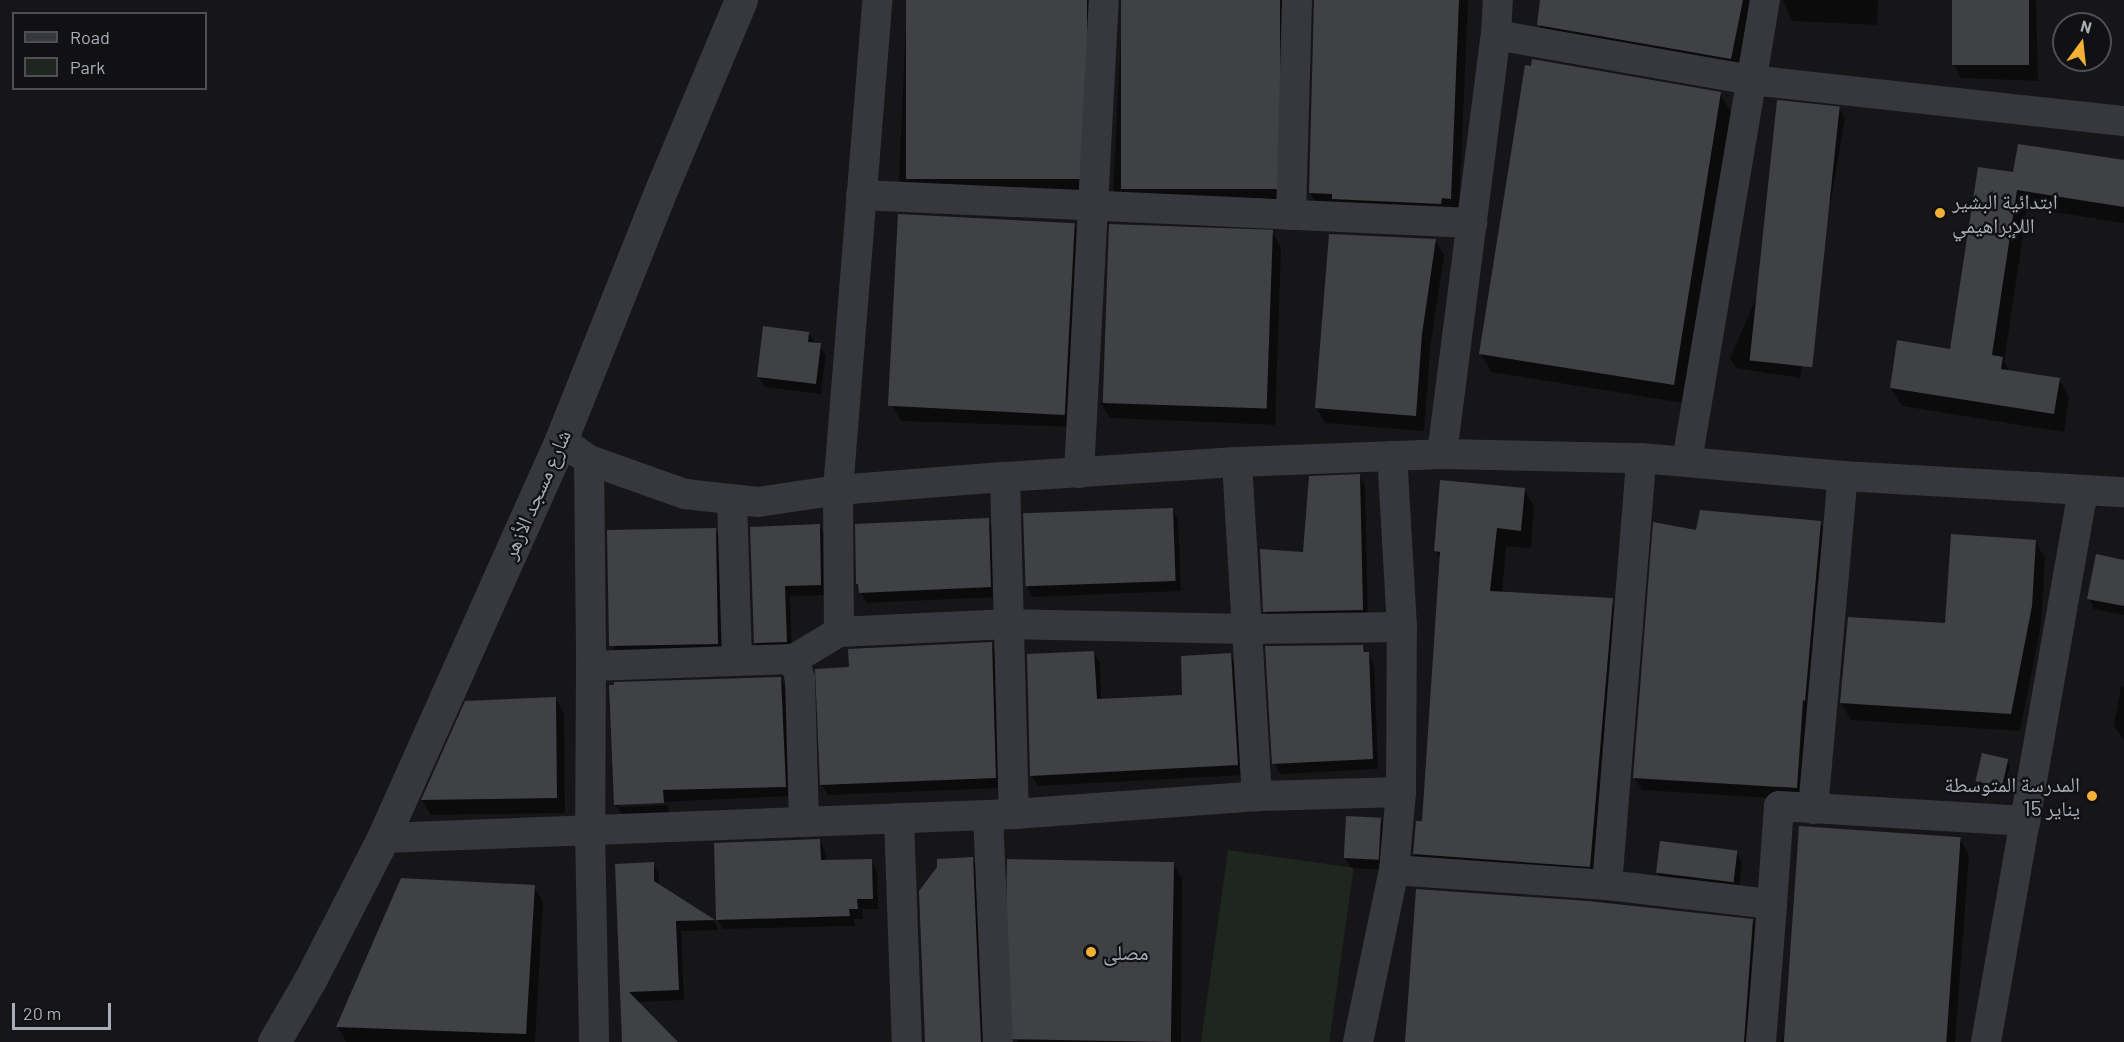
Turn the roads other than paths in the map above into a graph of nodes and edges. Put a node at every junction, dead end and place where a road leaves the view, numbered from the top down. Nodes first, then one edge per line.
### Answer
1 (741, 0) edge
2 (877, 0) edge
3 (1104, 0) edge
4 (1297, 0) edge
5 (1498, 0) edge
6 (1765, 0) edge
7 (1496, 35) junction
8 (1751, 80) junction
9 (2124, 121) edge
10 (861, 195) junction
11 (1093, 206) junction
12 (1291, 215) junction
13 (1472, 223) junction
14 (561, 440) junction
15 (1442, 454) junction
16 (1392, 456) junction
17 (1641, 458) junction
18 (589, 460) junction
19 (1687, 461) junction
20 (1237, 462) junction
21 (1079, 473) junction
22 (1843, 476) junction
23 (1005, 477) junction
24 (838, 490) junction
25 (2083, 490) junction
26 (2124, 492) edge
27 (732, 500) junction
28 (1008, 624) junction
29 (1402, 627) junction
30 (1248, 629) junction
31 (839, 632) junction
32 (794, 659) junction
33 (737, 661) junction
34 (591, 666) junction
35 (1401, 792) junction
36 (1257, 796) junction
37 (1813, 808) junction
38 (1001, 814) junction
39 (899, 818) junction
40 (2026, 821) junction
41 (804, 822) junction
42 (590, 830) junction
43 (383, 838) junction
44 (1394, 870) junction
45 (1607, 885) junction
46 (1772, 904) junction
47 (310, 980) junction
48 (274, 1042) edge
49 (297, 1042) edge
50 (594, 1042) edge
51 (907, 1042) edge
52 (998, 1042) edge
53 (1358, 1042) edge
54 (1761, 1042) edge
55 (1986, 1042) edge

1 - 14 street, شارع مسجد الأزهر
2 - 10 street
3 - 11 street
4 - 12 street
5 - 7 street
6 - 8 street
7 - 8 street
7 - 13 street
8 - 9 street
8 - 19 street
10 - 11 street
10 - 24 street
11 - 12 street
11 - 21 street
12 - 13 street
13 - 15 street
14 - 18 street
14 - 43 street, شارع مسجد الأزهر
15 - 16 street
15 - 17 street
16 - 20 street
16 - 29 street
17 - 19 street
17 - 45 street
18 - 27 street
18 - 34 street
19 - 22 street
20 - 21 street
20 - 30 street
21 - 23 street
22 - 25 street
22 - 37 street
23 - 24 street
23 - 28 street
24 - 27 street
24 - 31 street
25 - 26 street
25 - 40 street
27 - 33 street
28 - 30 street
28 - 31 street
28 - 38 street
29 - 30 street
29 - 35 street
30 - 36 street
31 - 32 street
32 - 33 street
32 - 41 street
33 - 34 street
34 - 42 street
35 - 36 street
35 - 44 street
36 - 38 street
37 - 40 street
37 - 46 street
38 - 39 street
38 - 52 street
39 - 41 street
39 - 51 street
40 - 55 street
41 - 42 street
42 - 43 street
42 - 50 street
43 - 47 street, شارع مسجد الأزهر
44 - 45 street
44 - 53 street
45 - 46 street
46 - 54 street
47 - 48 street, شارع مسجد الأزهر
47 - 49 street, شارع مسجد الأزهر

